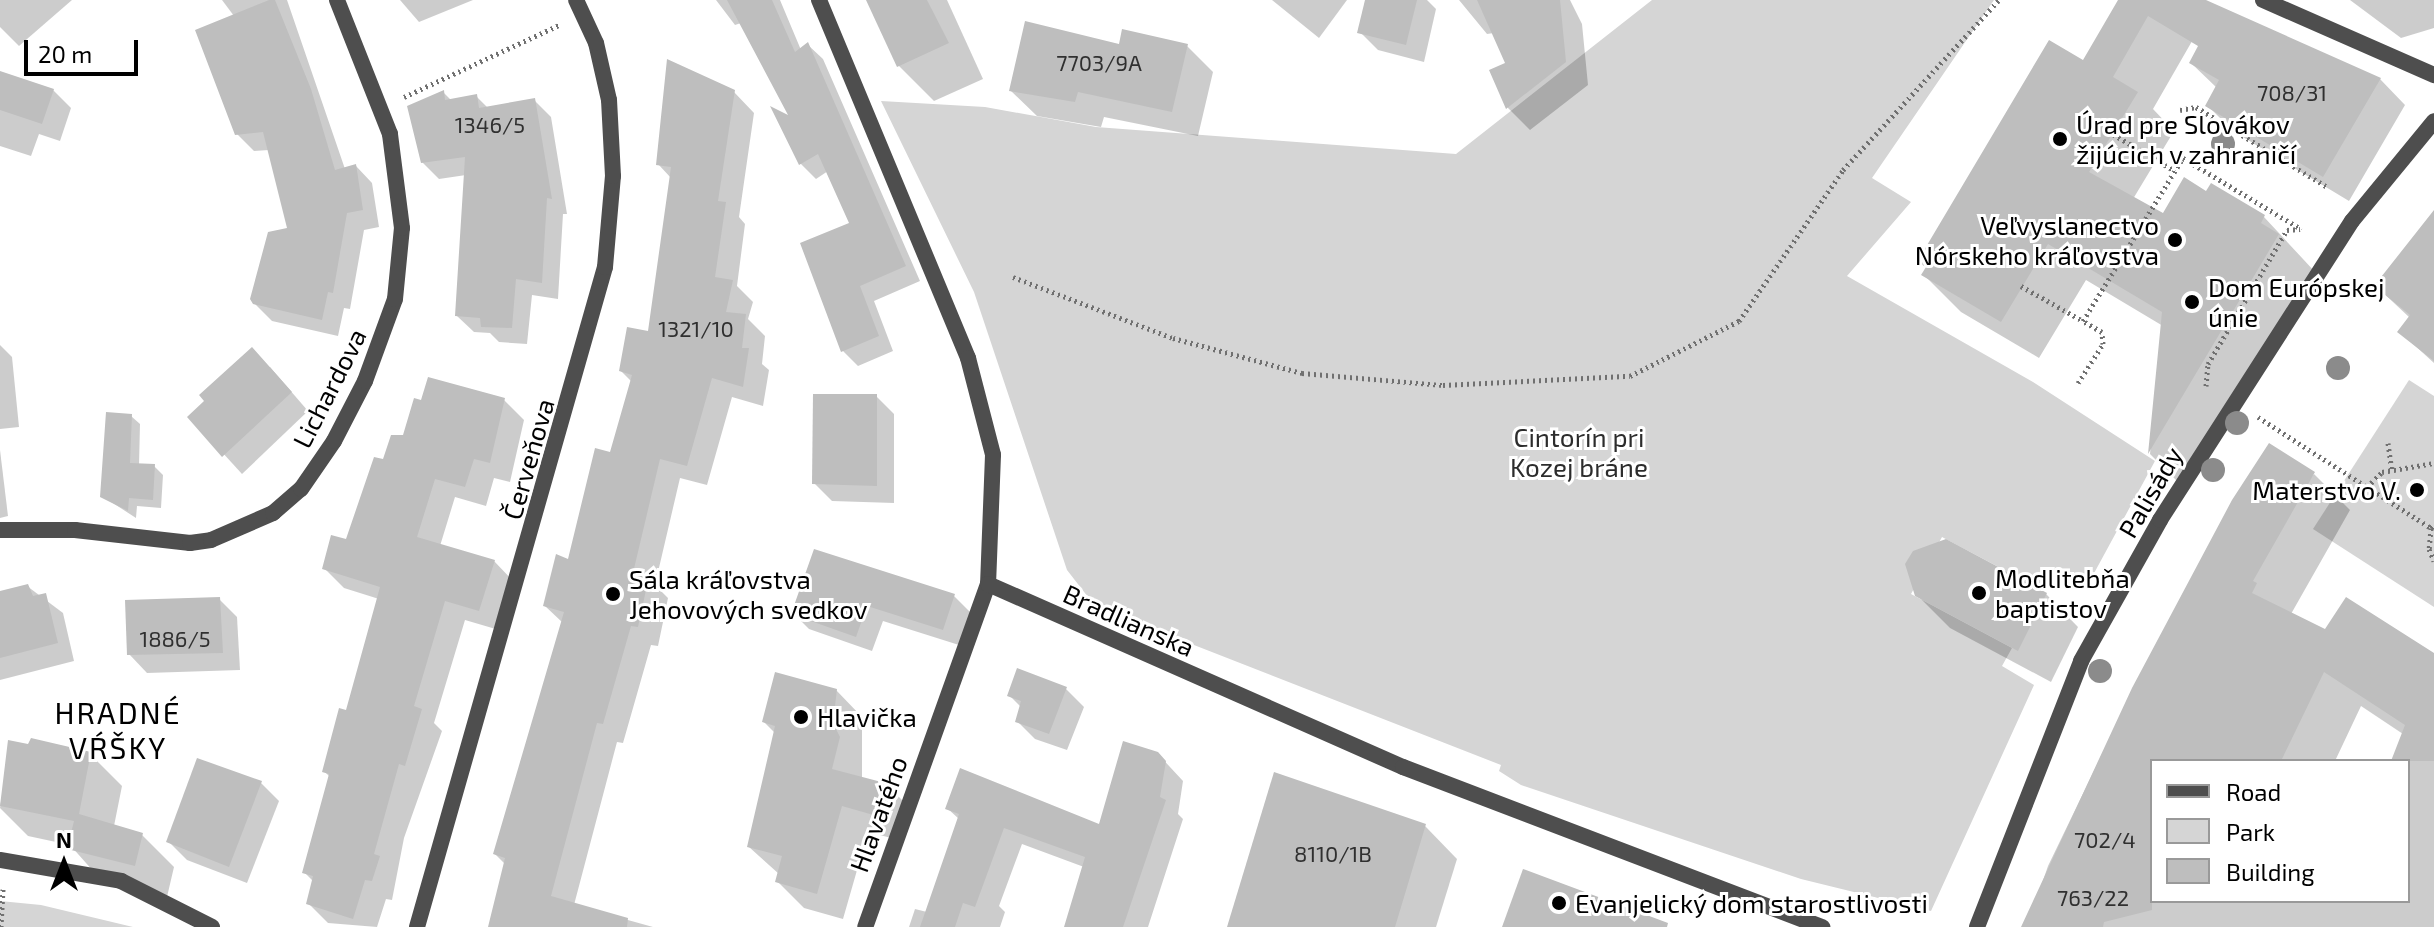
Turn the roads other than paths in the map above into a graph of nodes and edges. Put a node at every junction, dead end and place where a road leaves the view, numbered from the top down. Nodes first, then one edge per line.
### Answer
1 (337, 0) edge
2 (576, 0) edge
3 (819, 0) edge
4 (2263, 0) edge
5 (2434, 75) edge
6 (2434, 121) edge
7 (0, 530) edge
8 (988, 584) junction
9 (0, 860) edge
10 (212, 927) edge
11 (417, 927) edge
12 (865, 927) edge
13 (1823, 927) edge
14 (1977, 927) edge

1 - 7 street, Lichardova
2 - 11 street, Červeňova
3 - 8 street
4 - 5 street
6 - 14 street, Palisády
8 - 12 street, Hlavatého
8 - 13 street, Bradlianska
9 - 10 street

